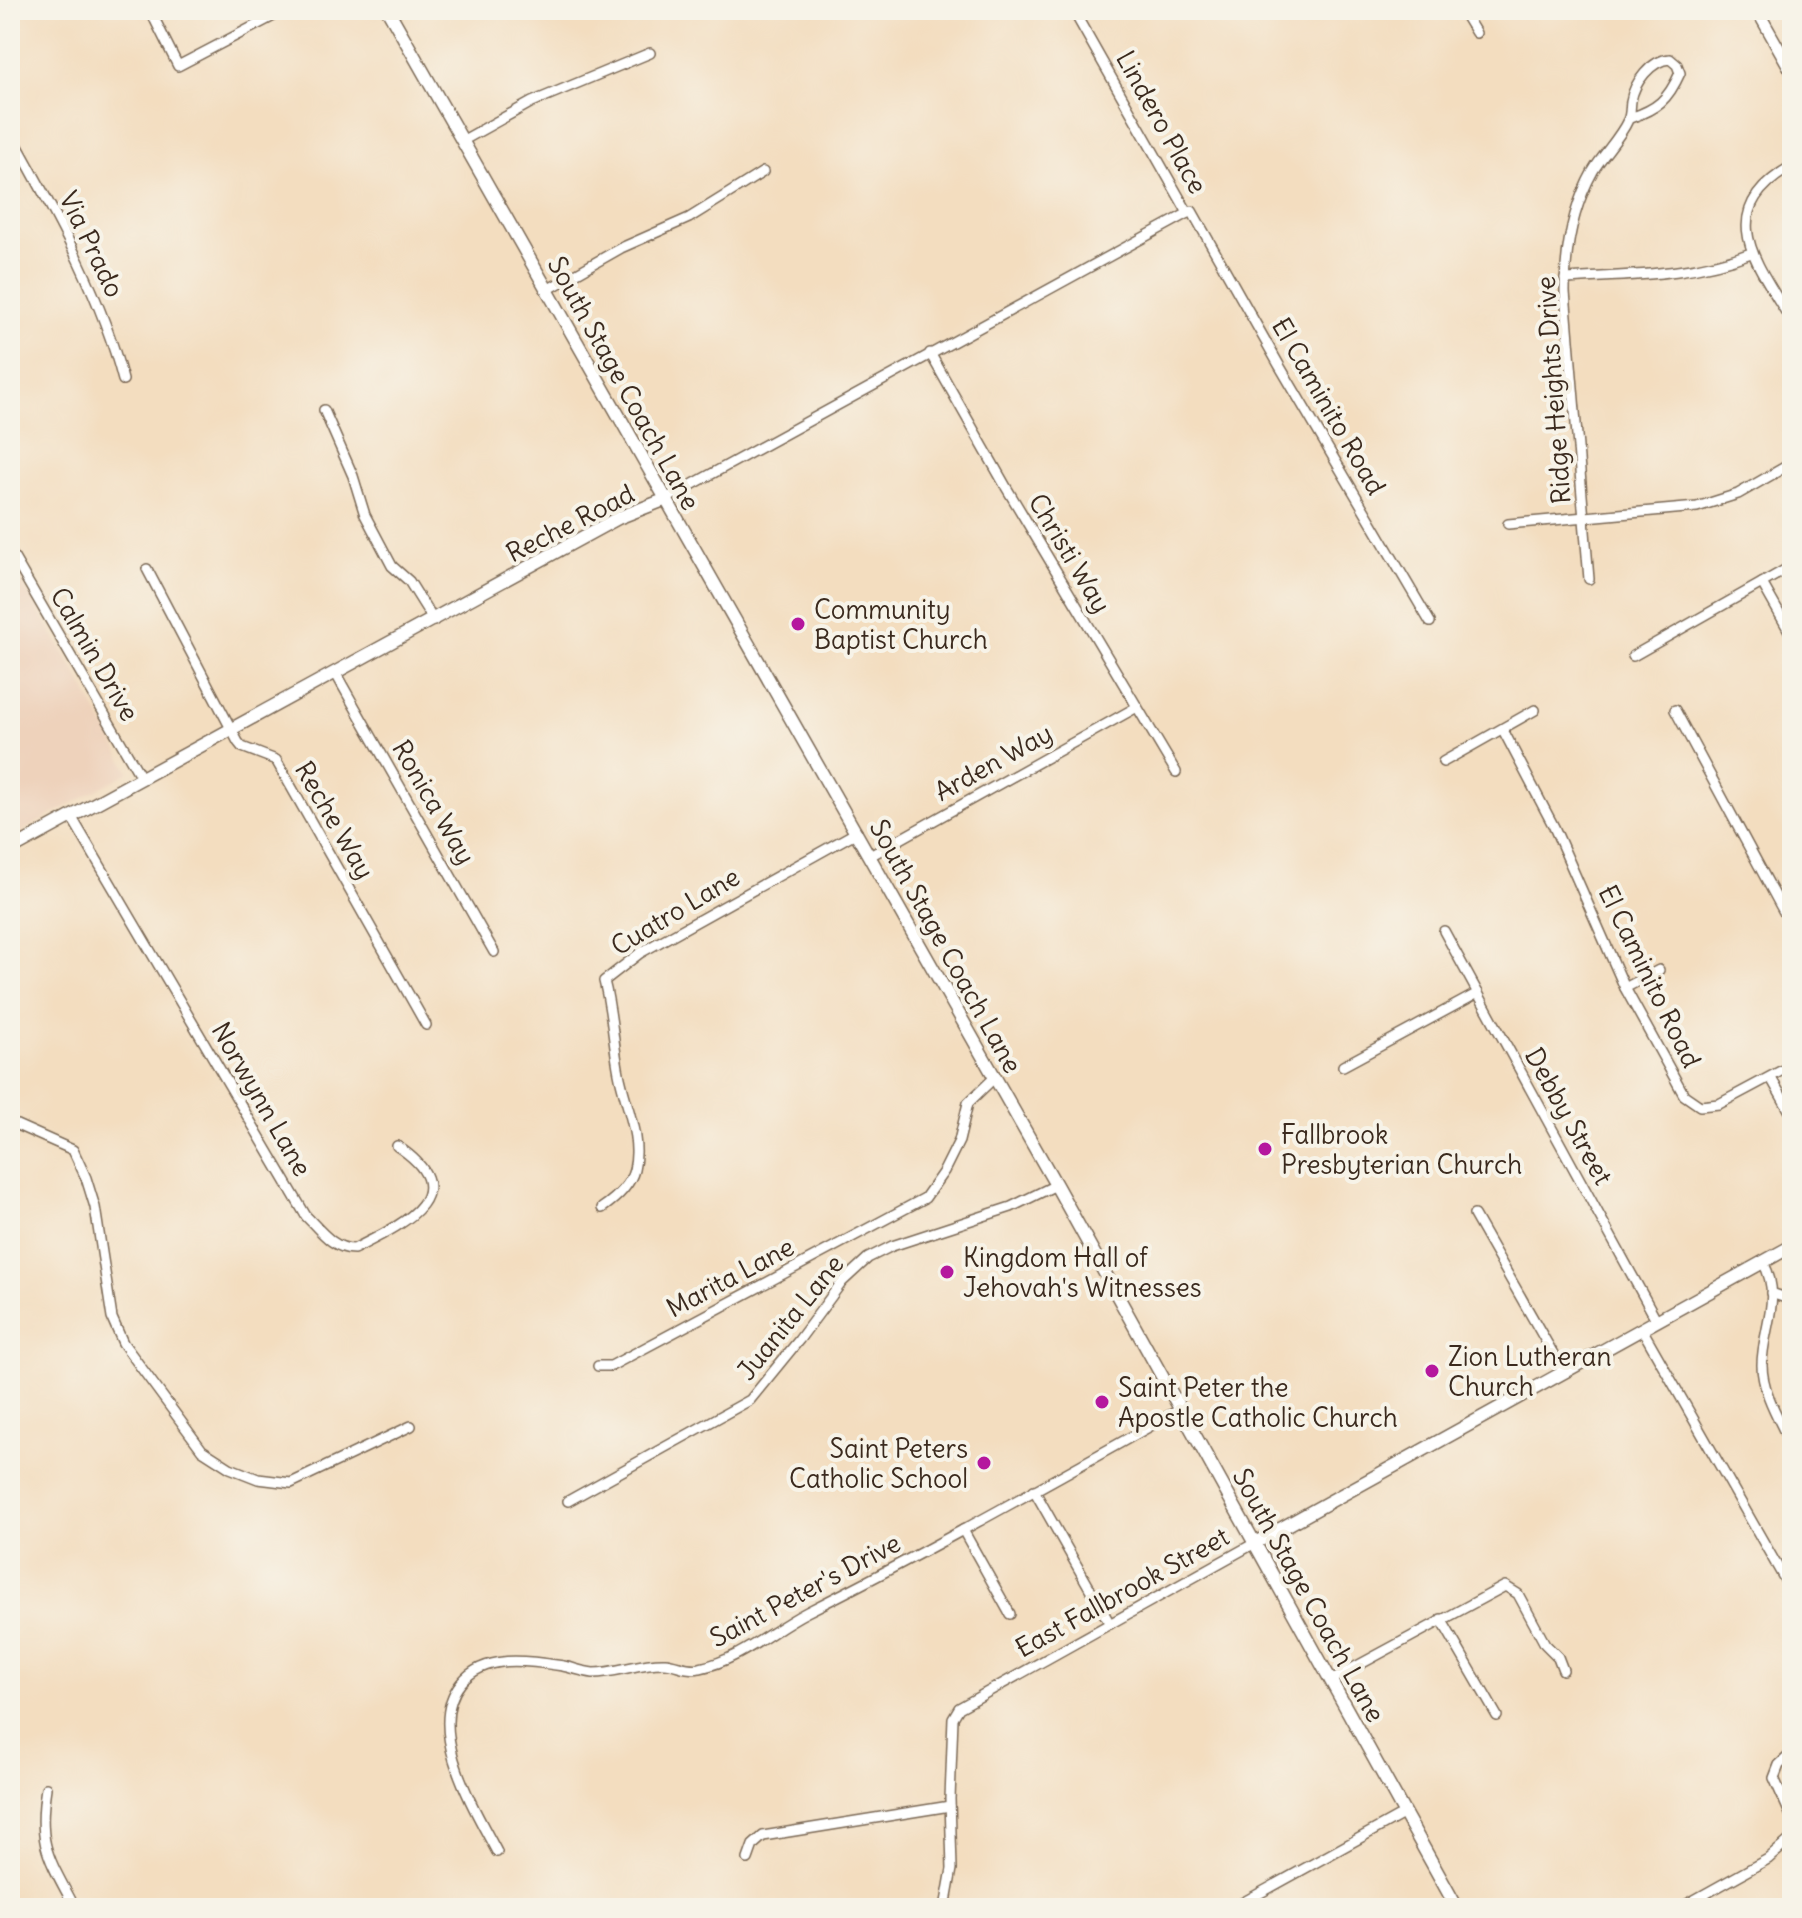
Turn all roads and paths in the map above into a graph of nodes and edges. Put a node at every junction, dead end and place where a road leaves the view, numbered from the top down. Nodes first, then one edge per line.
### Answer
1 (150, 10) edge
2 (285, 10) edge
3 (388, 10) edge
4 (1073, 10) edge
5 (1462, 10) edge
6 (1757, 10) edge
7 (1476, 33) dead end
8 (650, 53) dead end
9 (1792, 72) edge
10 (1630, 118) junction
11 (10, 132) edge
12 (462, 141) junction
13 (20, 151) junction
14 (10, 157) edge
15 (1792, 166) edge
16 (763, 172) dead end
17 (1190, 212) junction
18 (1751, 253) junction
19 (1565, 279) junction
20 (547, 290) junction
21 (1792, 322) edge
22 (930, 353) junction
23 (123, 380) dead end
24 (324, 410) dead end
25 (1792, 463) edge
26 (664, 500) junction
27 (1584, 519) junction
28 (1508, 524) dead end
29 (10, 551) edge
30 (1792, 566) edge
31 (147, 569) dead end
32 (1589, 579) dead end
33 (1762, 583) junction
34 (434, 621) junction
35 (1430, 622) dead end
36 (1792, 636) edge
37 (1633, 656) dead end
38 (336, 674) junction
39 (1137, 707) junction
40 (1535, 710) dead end
41 (1675, 710) dead end
42 (232, 729) junction
43 (1503, 730) junction
44 (1443, 762) dead end
45 (1176, 772) dead end
46 (142, 779) junction
47 (71, 816) junction
48 (857, 832) junction
49 (10, 850) edge
50 (870, 856) junction
51 (1792, 927) edge
52 (1444, 931) dead end
53 (494, 952) dead end
54 (1659, 970) dead end
55 (1625, 988) junction
56 (1478, 993) junction
57 (426, 1025) dead end
58 (1792, 1065) edge
59 (1343, 1066) dead end
60 (995, 1077) junction
61 (1771, 1078) junction
62 (1792, 1115) edge
63 (10, 1122) edge
64 (397, 1146) dead end
65 (1056, 1185) junction
66 (602, 1208) dead end
67 (1474, 1215) dead end
68 (1792, 1246) edge
69 (1763, 1262) junction
70 (1771, 1293) junction
71 (1792, 1300) edge
72 (1657, 1321) junction
73 (1642, 1329) junction
74 (598, 1366) dead end
75 (1564, 1373) junction
76 (1181, 1409) junction
77 (411, 1426) dead end
78 (1792, 1447) edge
79 (1034, 1490) junction
80 (568, 1501) dead end
81 (963, 1530) junction
82 (1255, 1543) junction
83 (1792, 1592) edge
84 (1010, 1614) dead end
85 (1441, 1619) junction
86 (1110, 1624) junction
87 (1563, 1670) dead end
88 (1331, 1680) junction
89 (1497, 1716) dead end
90 (1792, 1753) edge
91 (46, 1788) dead end
92 (950, 1806) junction
93 (1405, 1813) junction
94 (1792, 1818) edge
95 (1792, 1838) edge
96 (497, 1852) dead end
97 (748, 1859) dead end
98 (75, 1908) edge
99 (945, 1908) edge
100 (1233, 1908) edge
101 (1457, 1908) edge
102 (1680, 1908) edge

1 - 2 street
3 - 12 main road, South Stage Coach Lane
4 - 17 street, Lindero Place
5 - 7 street
6 - 9 street
8 - 12 street
10 - 10 street, Ridge Heights Drive
10 - 19 street, Ridge Heights Drive
11 - 13 street, Via Prado
12 - 20 main road, South Stage Coach Lane
13 - 14 street
13 - 23 street, Via Prado
15 - 18 street
16 - 20 street
17 - 22 street, Reche Road
17 - 35 street, El Caminito Road
18 - 19 street
18 - 21 street
19 - 27 street, Ridge Heights Drive
20 - 26 main road, South Stage Coach Lane
22 - 26 street, Reche Road
22 - 39 street, Christi Way
24 - 34 street
25 - 27 street
26 - 34 main road, Reche Road
26 - 48 main road, South Stage Coach Lane
27 - 28 street
27 - 32 street, Ridge Heights Drive
29 - 46 street, Calmin Drive
30 - 33 street
31 - 42 street, Reche Way
33 - 36 street
33 - 37 street
34 - 38 main road, Reche Road
38 - 42 main road, Reche Road
38 - 53 street, Ronica Way
39 - 45 street, Christi Way
39 - 50 street, Arden Way
40 - 43 street
41 - 51 street
42 - 46 main road, Reche Road
42 - 57 street, Reche Way
43 - 44 street
43 - 55 street, El Caminito Road
46 - 47 main road, Reche Road
47 - 49 main road, Reche Road
47 - 64 street, Norwynn Lane
48 - 50 main road, South Stage Coach Lane
48 - 66 street, Cuatro Lane
50 - 60 main road, South Stage Coach Lane
52 - 56 street, Debby Street
54 - 55 street
55 - 61 street, El Caminito Road
56 - 59 street
56 - 72 street, Debby Street
58 - 61 street
60 - 65 main road, South Stage Coach Lane
60 - 74 street, Marita Lane
61 - 62 street
63 - 77 street
65 - 76 main road, South Stage Coach Lane
65 - 80 street, Juanita Lane
67 - 75 street
68 - 69 main road, East Fallbrook Street
69 - 70 street
69 - 72 main road, East Fallbrook Street
70 - 71 street
70 - 78 street
72 - 73 main road, East Fallbrook Street
73 - 75 main road, East Fallbrook Street
73 - 83 street
75 - 82 main road, East Fallbrook Street
76 - 79 street, Saint Peter's Drive
76 - 82 main road, South Stage Coach Lane
79 - 81 street, Saint Peter's Drive
79 - 86 street
81 - 84 street
81 - 96 street, Saint Peter's Drive
82 - 86 street, East Fallbrook Street
82 - 88 main road, South Stage Coach Lane
85 - 87 street
85 - 88 street
85 - 89 street
86 - 92 street, East Fallbrook Street
88 - 93 main road, South Stage Coach Lane
90 - 94 street
91 - 98 street
92 - 97 street
92 - 99 street
93 - 100 street
93 - 101 main road, South Stage Coach Lane
95 - 102 street

